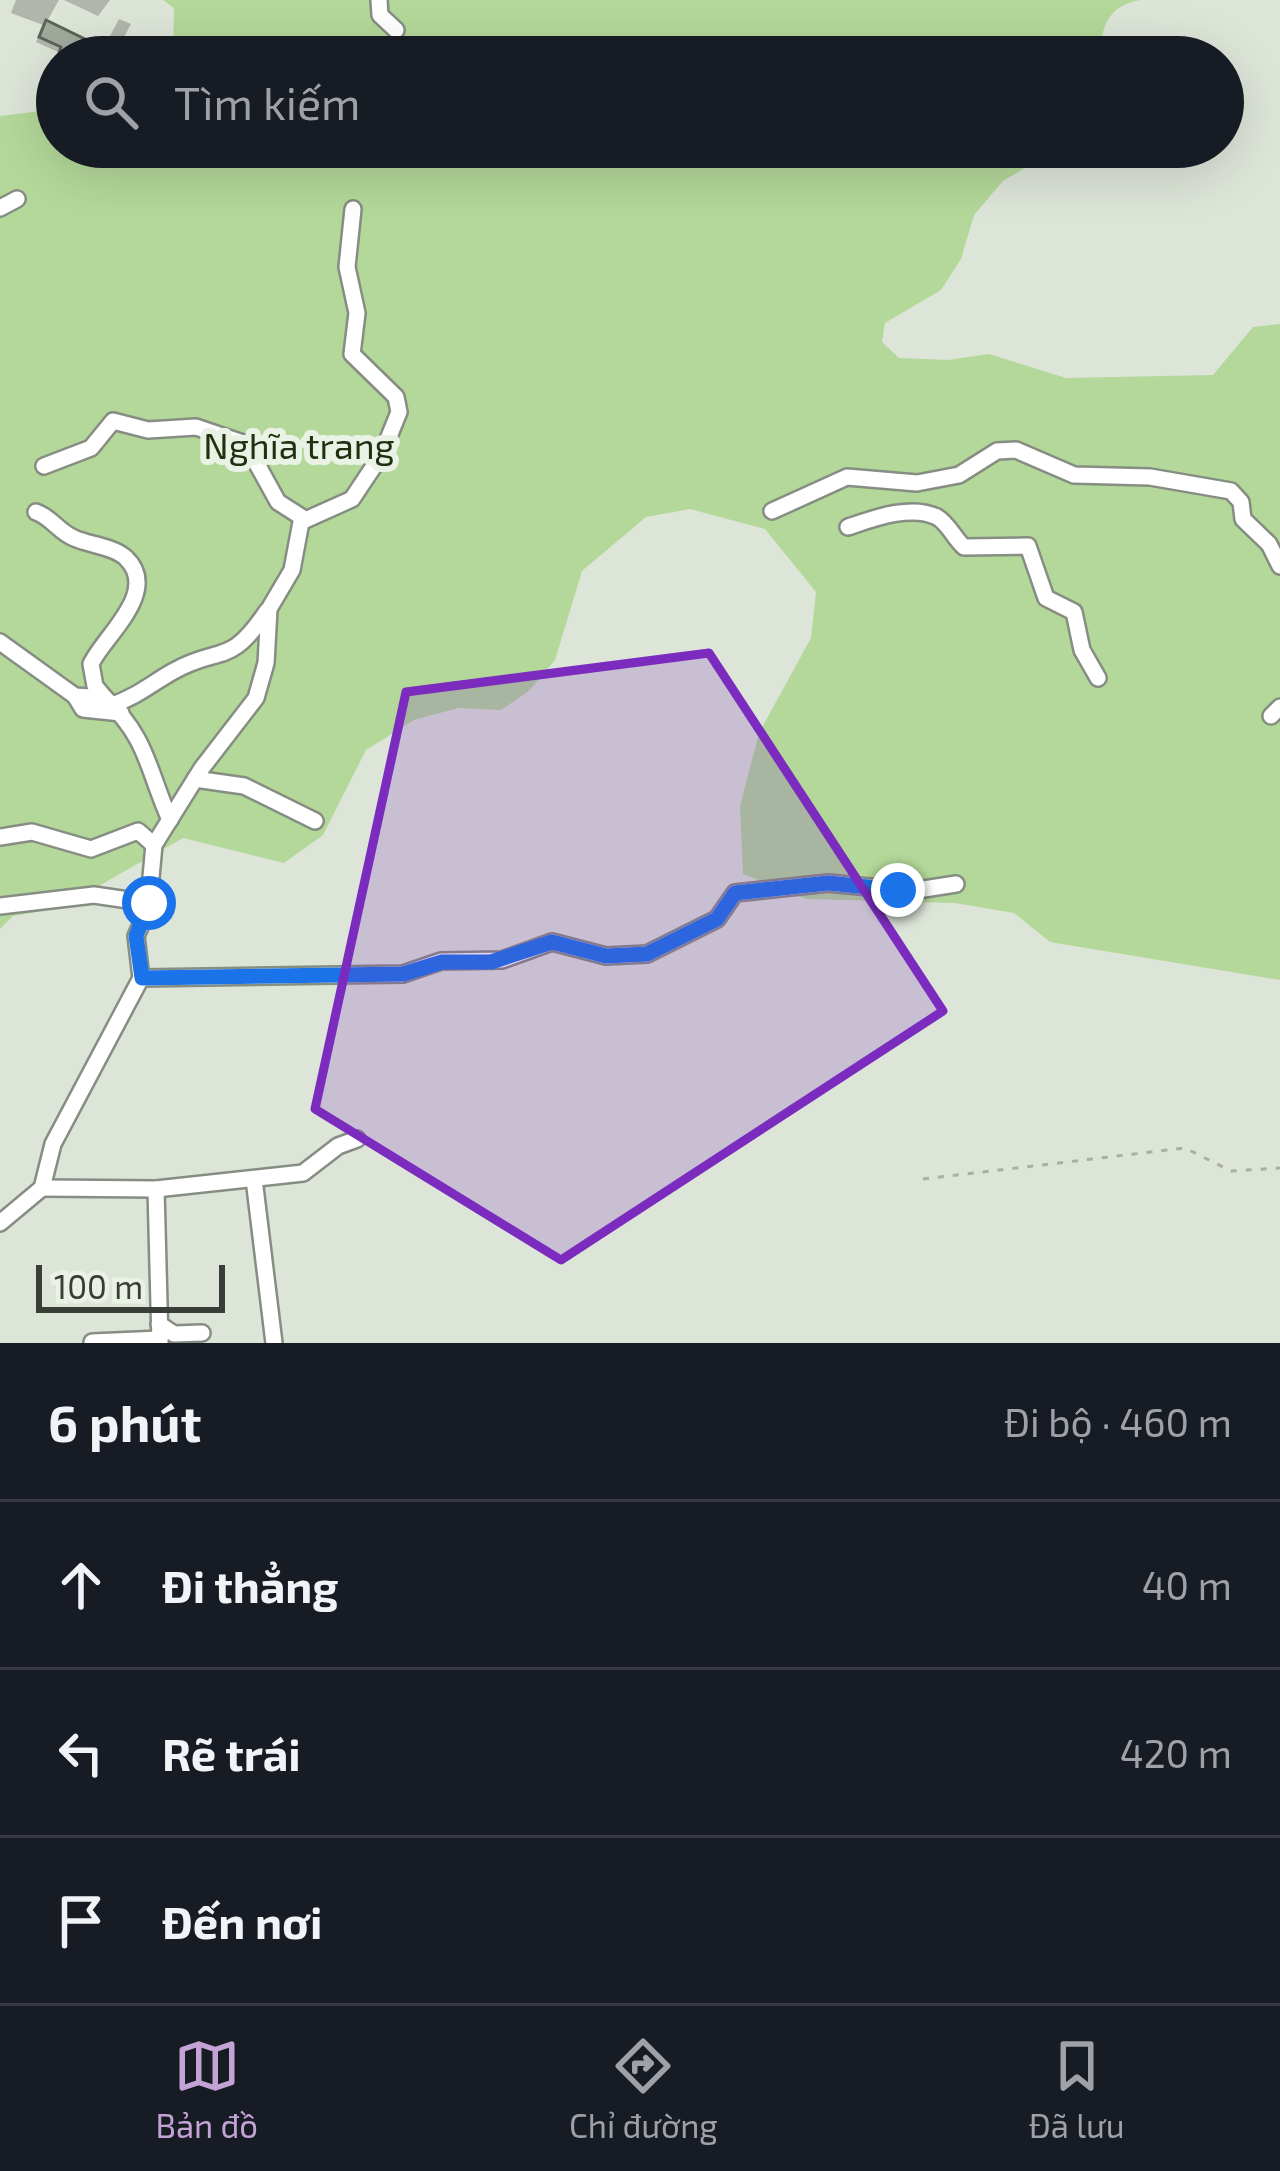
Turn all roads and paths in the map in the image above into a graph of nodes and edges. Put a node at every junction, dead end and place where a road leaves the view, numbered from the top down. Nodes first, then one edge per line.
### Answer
1 (379, 0) edge
2 (396, 30) dead end
3 (16, 199) dead end
4 (0, 208) edge
5 (352, 209) dead end
6 (44, 466) dead end
7 (772, 511) dead end
8 (36, 512) dead end
9 (304, 518) junction
10 (848, 526) dead end
11 (1280, 566) edge
12 (269, 609) junction
13 (0, 641) edge
14 (1098, 678) dead end
15 (113, 705) junction
16 (195, 779) junction
17 (170, 820) junction
18 (315, 821) dead end
19 (0, 837) edge
20 (154, 845) junction
21 (956, 884) dead end
22 (0, 906) edge
23 (149, 906) junction
24 (142, 978) junction
25 (357, 1139) dead end
26 (1280, 1168) edge
27 (254, 1179) junction
28 (923, 1179) dead end
29 (42, 1188) junction
30 (156, 1189) junction
31 (0, 1223) edge
32 (202, 1333) dead end
33 (160, 1335) edge
34 (92, 1342) edge
35 (274, 1343) edge

1 - 2 street
3 - 4 street
5 - 9 street
6 - 9 street
7 - 11 street
8 - 15 street
9 - 12 street
10 - 14 street
12 - 15 street
12 - 16 street
13 - 15 street
15 - 17 street
16 - 17 street
16 - 18 street
17 - 20 street
19 - 20 street
20 - 23 street
21 - 24 street
22 - 23 street
23 - 24 street
24 - 29 street
25 - 27 street
26 - 28 path
27 - 30 street
27 - 35 street
29 - 30 street
29 - 31 street
30 - 33 street
32 - 33 street
33 - 34 street

